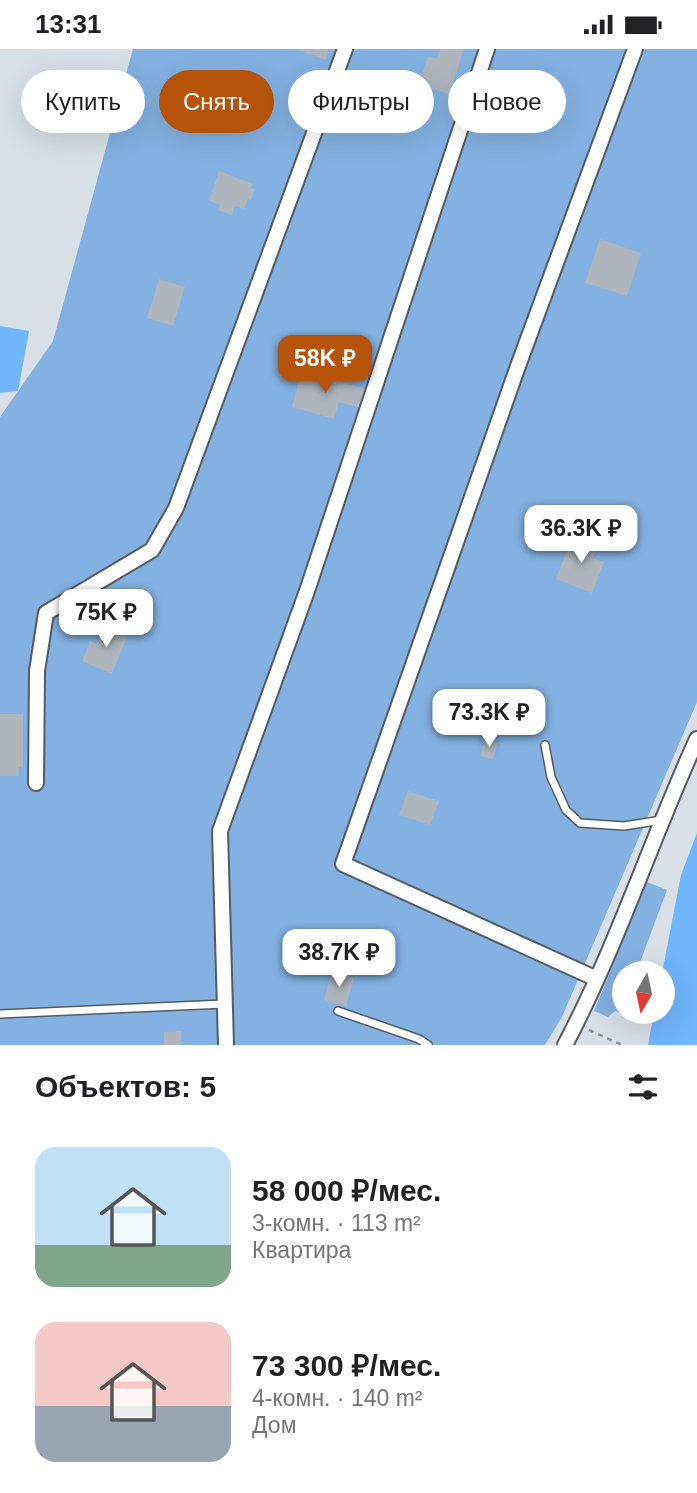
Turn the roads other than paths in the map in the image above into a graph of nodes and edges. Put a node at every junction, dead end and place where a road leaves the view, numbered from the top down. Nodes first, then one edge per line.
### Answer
1 (345, 49) edge
2 (487, 49) edge
3 (635, 49) edge
4 (697, 739) edge
5 (545, 745) dead end
6 (36, 783) dead end
7 (663, 820) junction
8 (597, 979) junction
9 (224, 1005) junction
10 (338, 1011) dead end
11 (0, 1014) edge
12 (226, 1045) edge
13 (428, 1045) edge
14 (565, 1045) edge

1 - 6 street
2 - 9 street
3 - 8 street
4 - 7 street
5 - 7 lane
7 - 8 street
8 - 14 street
9 - 11 lane
9 - 12 street
10 - 13 lane

